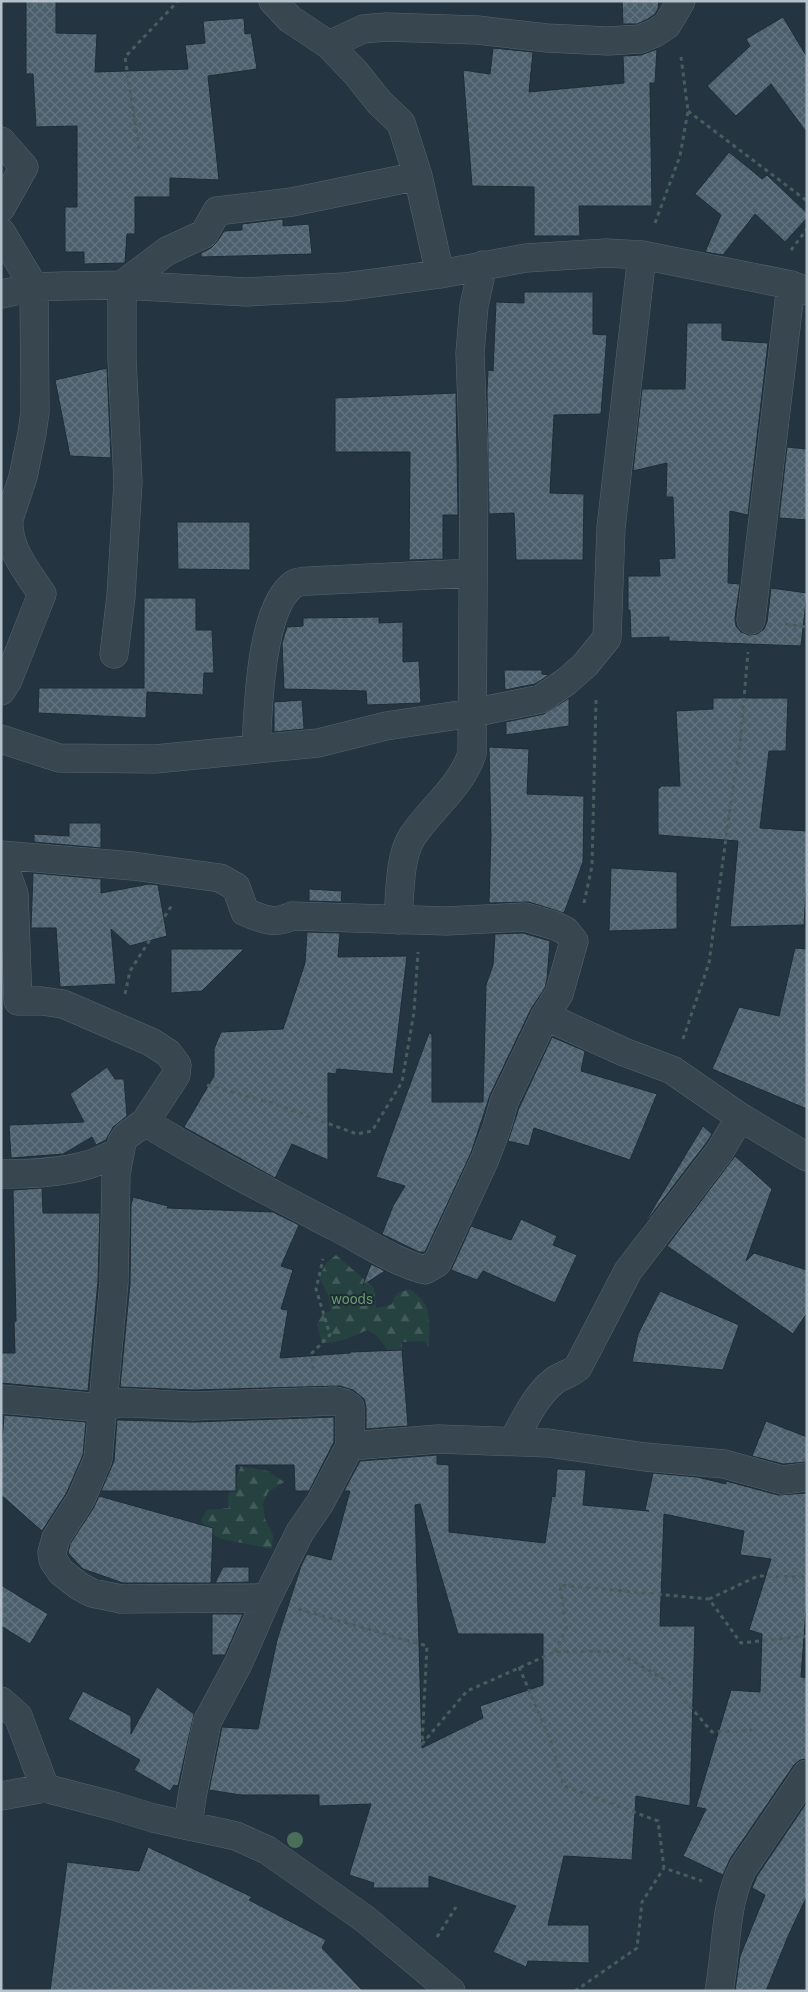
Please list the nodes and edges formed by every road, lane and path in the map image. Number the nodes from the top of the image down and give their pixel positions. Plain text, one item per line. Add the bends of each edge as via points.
1 (178, 1) edge
2 (272, 1) edge
3 (678, 7) edge
4 (329, 45) junction
5 (688, 111) junction
6 (1, 141) edge
7 (139, 149) dead end
8 (418, 176) junction
9 (807, 201) edge
10 (1, 208) edge
11 (1, 232) edge
12 (642, 255) junction
13 (483, 265) junction
14 (440, 274) junction
15 (122, 286) junction
16 (34, 287) junction
17 (799, 288) edge
18 (1, 294) edge
19 (473, 573) junction
20 (751, 620) joint
21 (597, 653) junction
22 (114, 654) dead end
23 (1, 691) edge
24 (472, 713) junction
25 (1, 739) edge
26 (256, 749) junction
27 (1, 856) edge
28 (193, 874) junction
29 (398, 920) junction
30 (574, 945) junction
31 (10, 1004) edge
32 (545, 1016) junction
33 (118, 1029) junction
34 (672, 1070) junction
35 (176, 1076) junction
36 (740, 1117) junction
37 (145, 1122) junction
38 (120, 1152) junction
39 (807, 1157) edge
40 (1, 1174) edge
41 (331, 1224) junction
42 (1, 1399) edge
43 (316, 1402) junction
44 (102, 1408) junction
45 (513, 1441) junction
46 (350, 1446) junction
47 (807, 1478) edge
48 (807, 1576) edge
49 (267, 1598) junction
50 (709, 1599) junction
51 (807, 1636) edge
52 (555, 1652) junction
53 (520, 1667) junction
54 (1, 1701) edge
55 (752, 1730) dead end
56 (807, 1774) edge
57 (45, 1788) junction
58 (1, 1796) edge
59 (188, 1826) junction
60 (664, 1868) junction
61 (733, 1892) junction
62 (451, 1991) edge
63 (575, 1991) edge
64 (720, 1991) edge

1 - 7 path via 125,57
2 - 4 street via 290,19
3 - 4 street via 667,25 640,39 608,41 477,30 386,27 363,29
3 - 5 path
4 - 8 street via 401,123
5 - 9 path
5 - 12 path via 680,156
6 - 10 street via 24,167
8 - 14 street
8 - 15 street via 292,202 217,211 204,234 167,250
11 - 16 street
12 - 13 street via 562,255
12 - 17 street
12 - 21 street via 611,528 607,635
13 - 14 street
13 - 19 street via 474,306 470,353 474,461
14 - 15 street via 344,287 246,292
15 - 16 street
15 - 22 street via 128,482
16 - 18 street
16 - 23 street via 34,419 23,477 8,526 15,553 42,594
17 - 20 street
19 - 24 street
19 - 26 street via 309,581 294,585 279,603 265,648
20 - 34 path via 739,756 709,963
21 - 24 street via 567,681 541,699
21 - 30 path via 592,866
24 - 26 street via 386,726 318,743
24 - 29 street via 472,754 467,769 411,838 406,850
25 - 26 street via 60,758 155,760
27 - 28 street
27 - 31 street via 14,894
28 - 29 street via 226,880 236,888 245,912 270,921 292,916
28 - 33 path via 130,970
29 - 30 street via 525,918 543,921 566,931
29 - 35 path via 418,942 414,1012 402,1082 372,1131 357,1134 272,1103
30 - 32 street via 559,994
31 - 33 street via 42,1000 63,1004
32 - 34 street
32 - 41 street via 504,1102 485,1159 437,1263 425,1270 414,1267
33 - 35 street via 151,1042 168,1053 177,1063
34 - 36 street
35 - 37 street
36 - 39 street
36 - 45 street via 720,1151 628,1271 578,1367 553,1382 540,1396
37 - 38 street via 126,1136
37 - 41 street via 197,1154
38 - 40 street via 90,1165
38 - 44 street via 116,1174 114,1282
41 - 43 path via 316,1289 330,1335 312,1353
42 - 44 street
43 - 44 street via 193,1406 118,1403
43 - 46 street via 336,1401 350,1407
44 - 49 street via 95,1468 81,1499 56,1538 52,1552 61,1572 92,1593 121,1599
45 - 46 street via 438,1439
45 - 47 street via 724,1464 782,1480
46 - 49 street via 320,1503 300,1532
48 - 50 path via 758,1576
49 - 53 path via 427,1646 422,1744 467,1691
49 - 59 street via 208,1722
50 - 51 path via 741,1643
50 - 52 path via 560,1585 566,1628
52 - 53 path
52 - 55 path via 615,1651 669,1682 712,1732
53 - 60 path via 550,1739 564,1786 658,1820
54 - 57 street via 18,1716
56 - 61 street via 743,1868
57 - 58 street
57 - 59 street
59 - 62 street via 236,1836 267,1850 365,1918
60 - 61 path
60 - 63 path via 642,1902 637,1948
61 - 64 street

